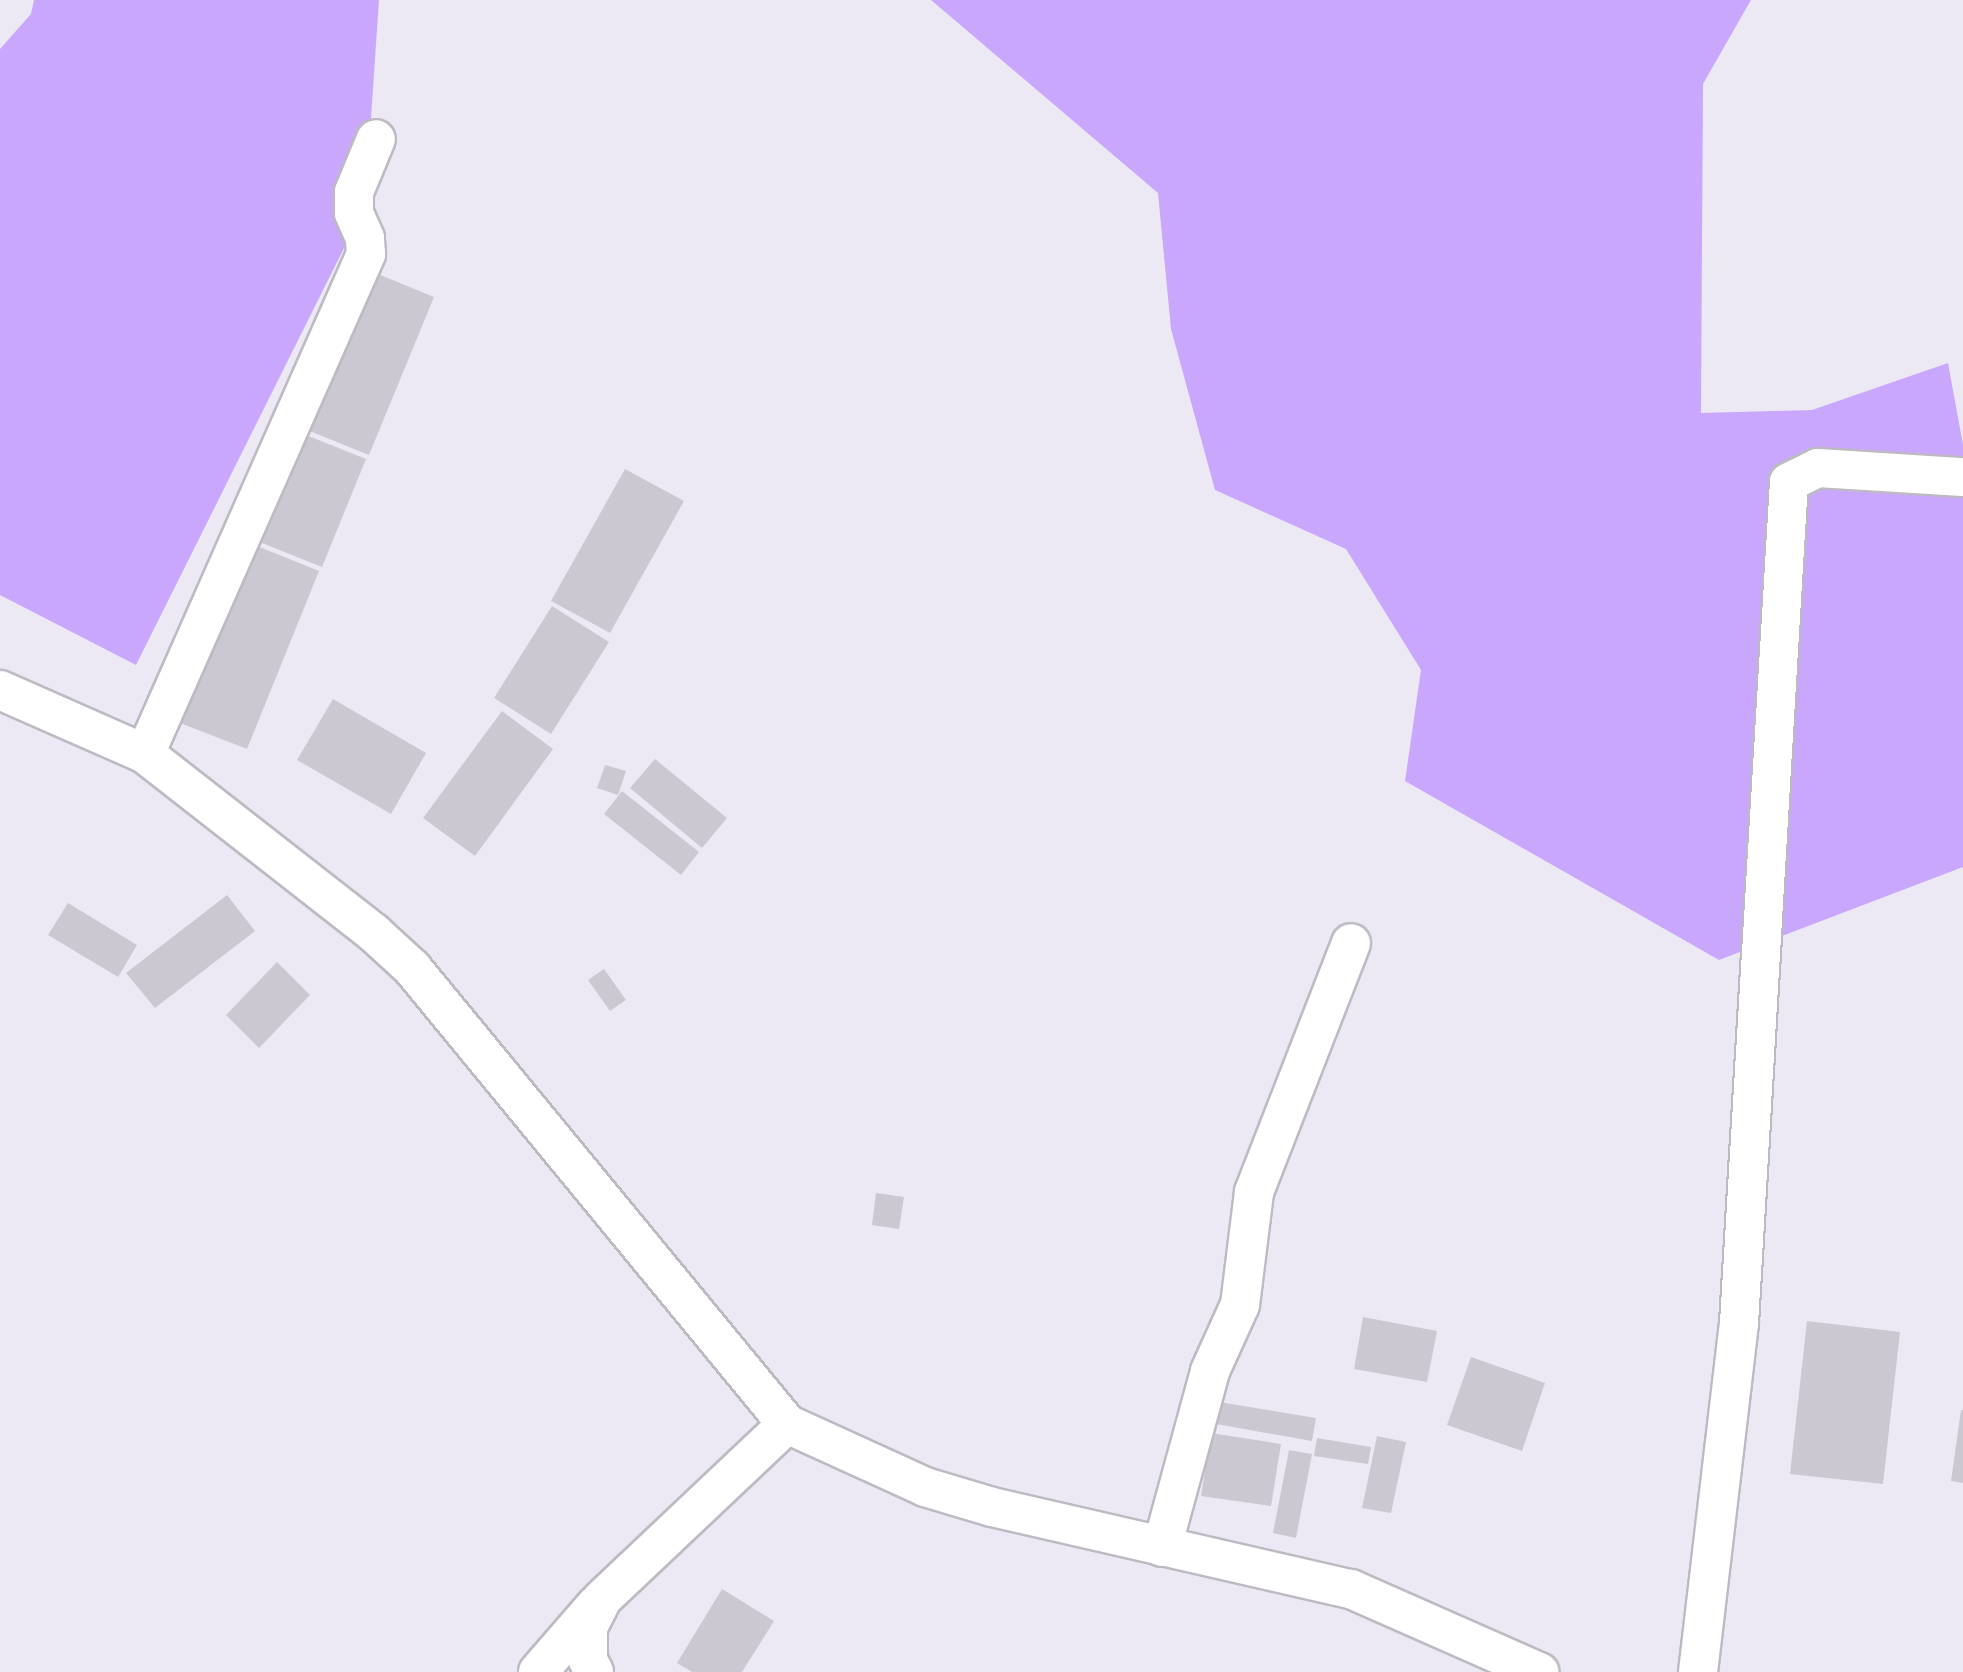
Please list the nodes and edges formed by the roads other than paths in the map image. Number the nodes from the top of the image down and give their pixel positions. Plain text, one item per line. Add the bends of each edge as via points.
1 (376, 139) dead end
2 (1963, 477) edge
3 (0, 690) edge
4 (145, 754) junction
5 (1350, 943) dead end
6 (787, 1424) junction
7 (1162, 1546) junction
8 (602, 1599) junction
9 (538, 1672) edge
10 (594, 1672) edge
11 (1539, 1672) edge
12 (1698, 1672) edge

1 - 4 street via 354,192 354,213 365,238 366,254
2 - 12 street via 1818,467 1789,482 1739,1323
3 - 4 street
4 - 6 street via 374,933 412,968
5 - 7 street via 1254,1192 1240,1305 1210,1371
6 - 7 street via 925,1487
6 - 8 street
7 - 11 street via 1351,1590
8 - 9 street
8 - 10 street via 588,1627 588,1660

